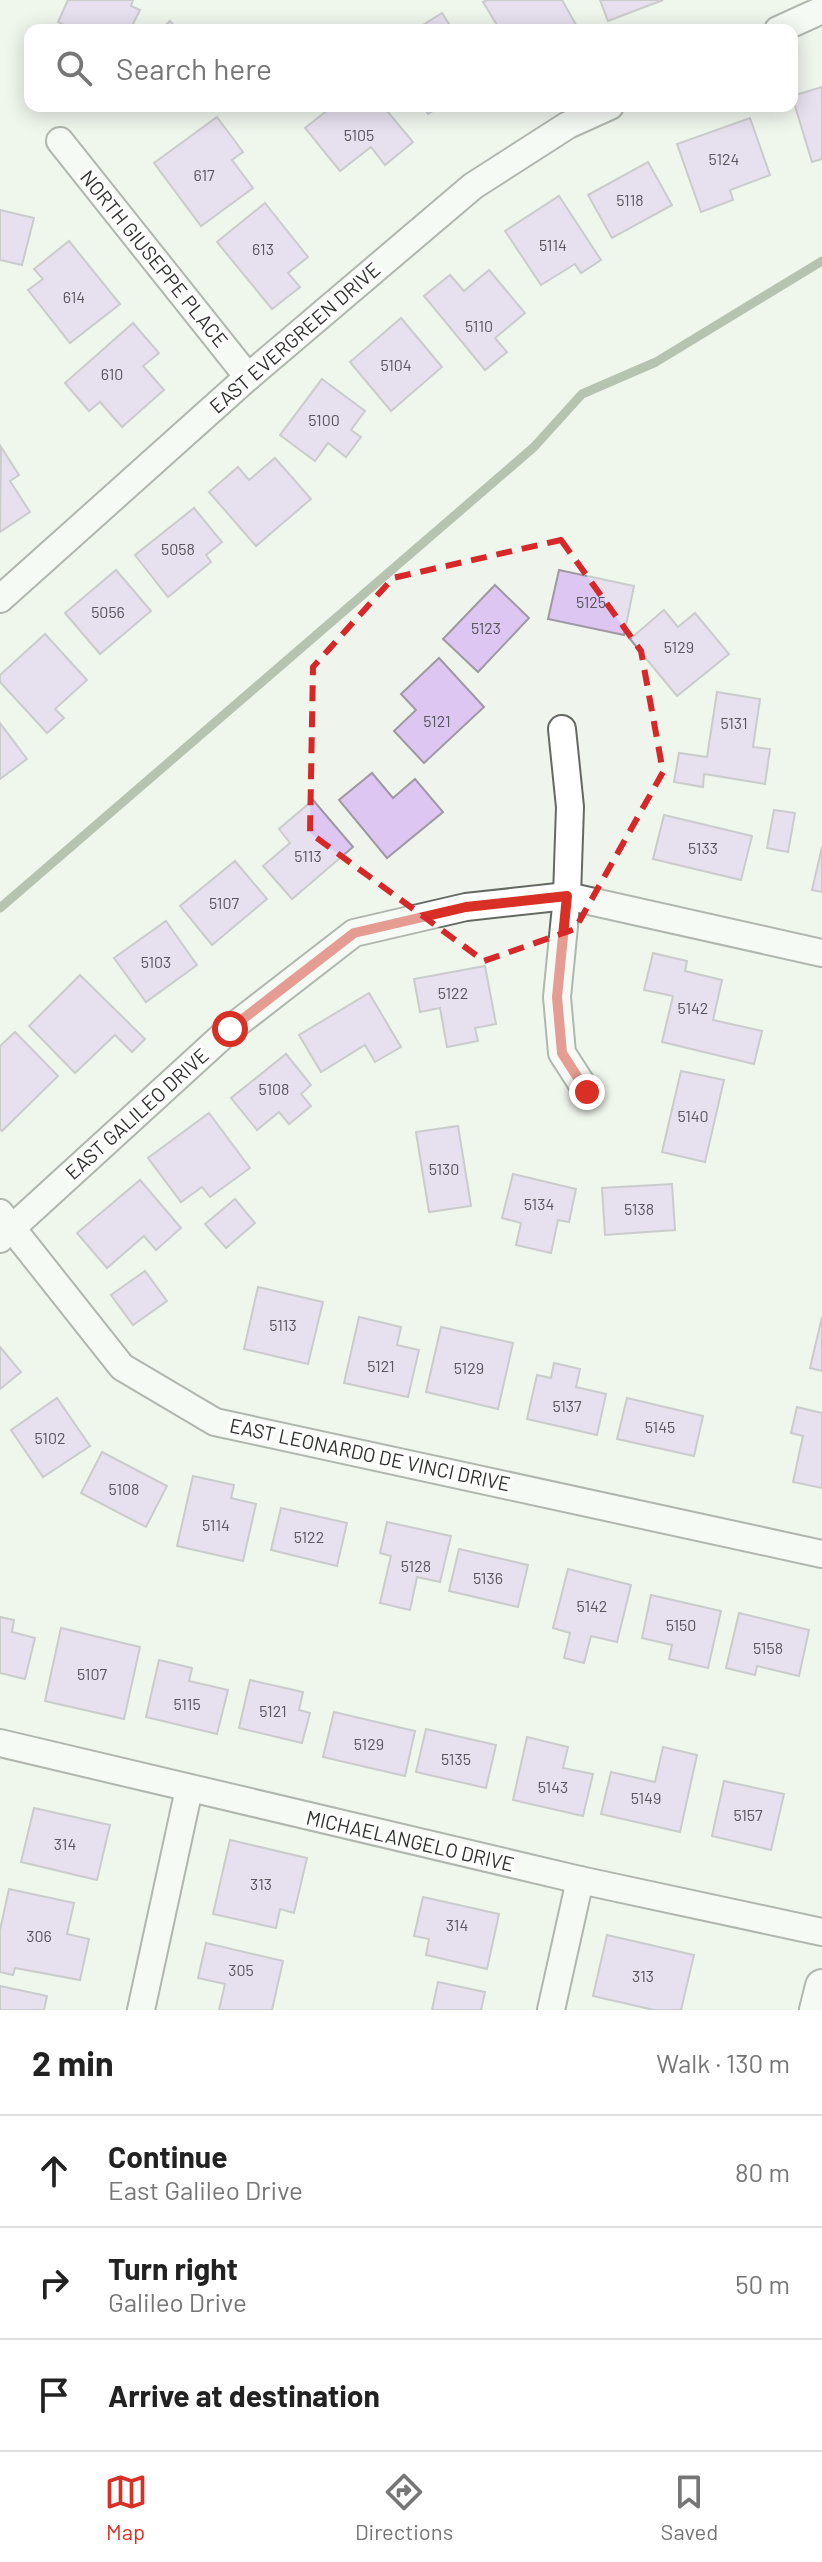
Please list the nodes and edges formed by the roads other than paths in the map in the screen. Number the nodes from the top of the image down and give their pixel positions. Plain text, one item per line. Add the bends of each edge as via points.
1 (822, 10) edge
2 (791, 24) edge
3 (597, 112) edge
4 (60, 141) dead end
5 (248, 377) junction
6 (0, 599) edge
7 (562, 729) dead end
8 (567, 896) junction
9 (822, 953) edge
10 (587, 1092) dead end
11 (4, 1227) edge
12 (822, 1554) edge
13 (0, 1743) edge
14 (189, 1789) junction
15 (580, 1880) junction
16 (822, 1932) edge
17 (822, 1986) edge
18 (141, 2010) edge
19 (551, 2010) edge
20 (816, 2010) edge

1 - 2 street
3 - 5 street, EAST EVERGREEN DRIVE via 473,186
4 - 5 street, NORTH GIUSEPPE PLACE
5 - 6 street, EAST EVERGREEN DRIVE
7 - 8 street via 570,807
8 - 9 street, EAST GALILEO DRIVE
8 - 10 street via 557,997 562,1053
8 - 11 street, EAST GALILEO DRIVE via 466,907 354,933 230,1029
11 - 12 street, EAST LEONARDO DE VINCI DRIVE via 122,1367 215,1422
13 - 14 street, MICHAELANGELO DRIVE
14 - 15 street, MICHAELANGELO DRIVE
14 - 18 street
15 - 16 street, MICHAELANGELO DRIVE
15 - 19 street
17 - 20 street

